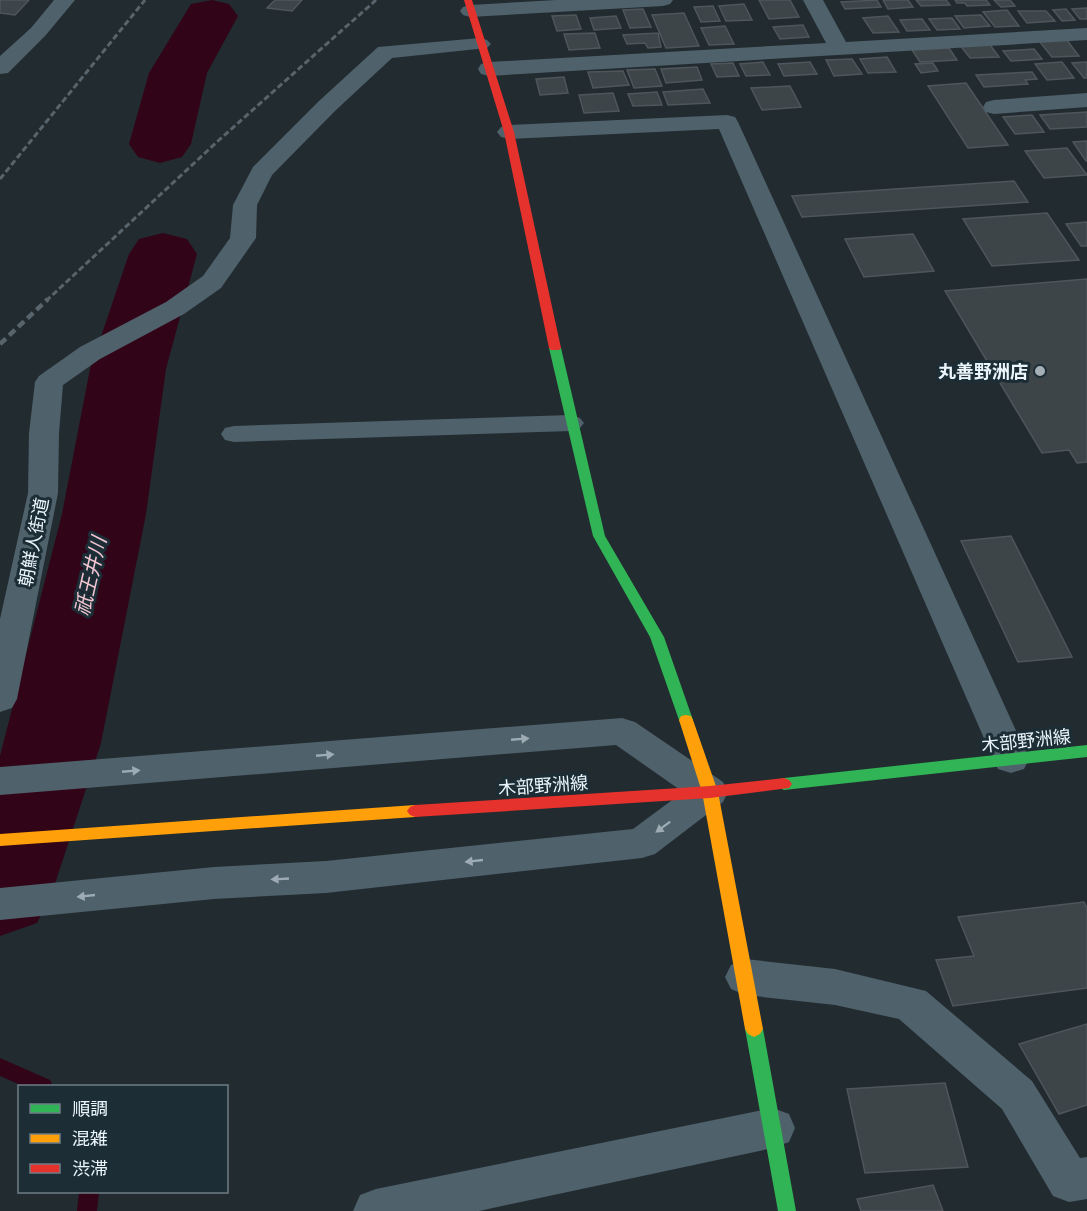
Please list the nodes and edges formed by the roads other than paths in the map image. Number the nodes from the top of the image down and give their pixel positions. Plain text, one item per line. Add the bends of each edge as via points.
1 (65, 0) edge
2 (663, 0) edge
3 (813, 0) edge
4 (469, 6) edge
5 (38, 32) junction
6 (9, 33) dead end
7 (1087, 34) edge
8 (480, 44) junction
9 (840, 50) junction
10 (0, 68) edge
11 (489, 69) junction
12 (1087, 100) edge
13 (994, 107) dead end
14 (509, 132) junction
15 (571, 423) junction
16 (234, 434) dead end
17 (0, 699) edge
18 (1087, 751) edge
19 (1011, 759) junction
20 (5, 780) edge
21 (710, 792) junction
22 (0, 840) edge
23 (7, 903) edge
24 (745, 977) junction
25 (773, 1128) junction
26 (1087, 1178) edge
27 (376, 1211) edge
28 (787, 1211) edge

1 - 5 street
2 - 4 street
3 - 9 street
4 - 8 street
5 - 6 street
5 - 10 street
7 - 9 street
8 - 11 street
8 - 17 street, 朝鮮人街道 via 386,52 261,172 245,205 243,238 212,282 175,308 90,353 49,382 43,493
9 - 11 street
11 - 14 street
12 - 13 street
14 - 15 street
14 - 19 street via 728,122
15 - 16 lane
15 - 21 street via 599,536 657,637
18 - 19 street, 木部野洲線
19 - 21 street, 木部野洲線
20 -> 21 street via 622,731
21 - 22 street, 木部野洲線
21 -> 23 street via 642,843 326,877 214,883
21 - 24 street
24 - 25 street
24 - 26 street via 835,987 911,1004 1017,1095 1069,1181
25 - 27 street
25 - 28 street

